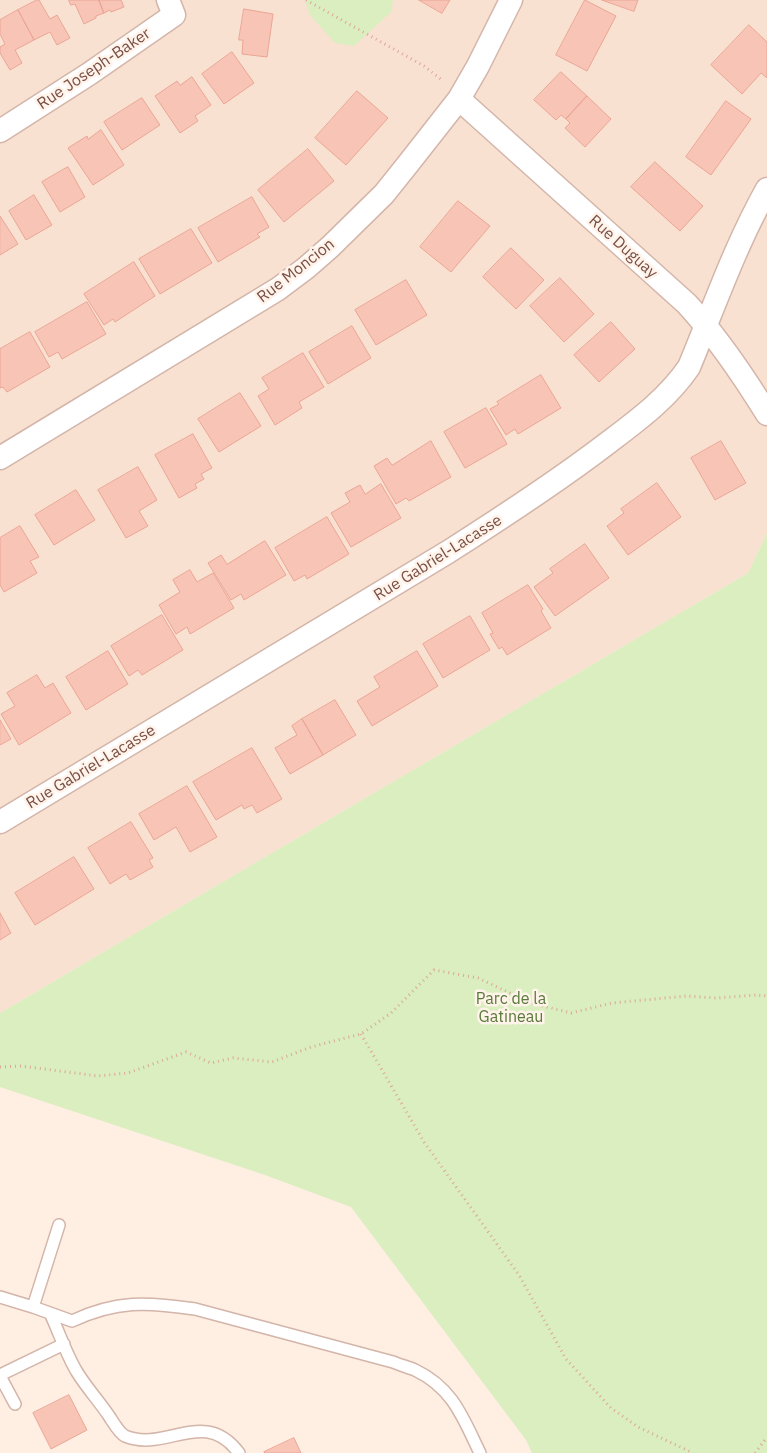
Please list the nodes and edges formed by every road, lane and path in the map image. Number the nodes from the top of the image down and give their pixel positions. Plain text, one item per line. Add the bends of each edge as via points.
1 (168, 0) edge
2 (306, 0) edge
3 (511, 0) edge
4 (459, 99) junction
5 (0, 131) edge
6 (767, 189) edge
7 (705, 324) junction
8 (767, 414) edge
9 (0, 458) edge
10 (0, 822) edge
11 (767, 996) edge
12 (361, 1034) junction
13 (0, 1067) edge
14 (59, 1225) dead end
15 (0, 1297) edge
16 (33, 1307) junction
17 (50, 1313) junction
18 (64, 1344) junction
19 (0, 1376) edge
20 (15, 1404) dead end
21 (767, 1436) edge
22 (239, 1453) edge
23 (480, 1453) edge
24 (693, 1453) edge
25 (755, 1453) edge

1 - 5 street, Rue Joseph-Baker via 174,15
2 - 4 path via 424,66
3 - 4 street, Rue Moncion
4 - 7 street, Rue Duguay via 687,304
4 - 9 street, Rue Moncion via 384,194 306,268 245,310
6 - 7 street, Rue Gabriel-Lacasse via 751,217
7 - 8 street, Rue Duguay
7 - 10 street, Rue Gabriel-Lacasse via 689,367 677,384 632,424 549,486 448,552
11 - 12 path via 687,996 612,1003 571,1013 532,1003 478,978 434,970 391,1013
12 - 13 path via 311,1047 272,1062 233,1058 211,1063 186,1052 128,1073 98,1076 21,1066
12 - 24 path via 424,1142 519,1275 566,1359 611,1408 638,1427
14 - 16 lane
15 - 16 lane
16 - 17 lane
17 - 18 lane
17 - 23 lane via 72,1321 113,1306 163,1304 195,1309 393,1362 414,1370 444,1389 457,1405
18 - 19 lane
18 - 22 lane via 77,1372 124,1436 151,1442 206,1432 229,1441
19 - 20 lane
21 - 25 path

